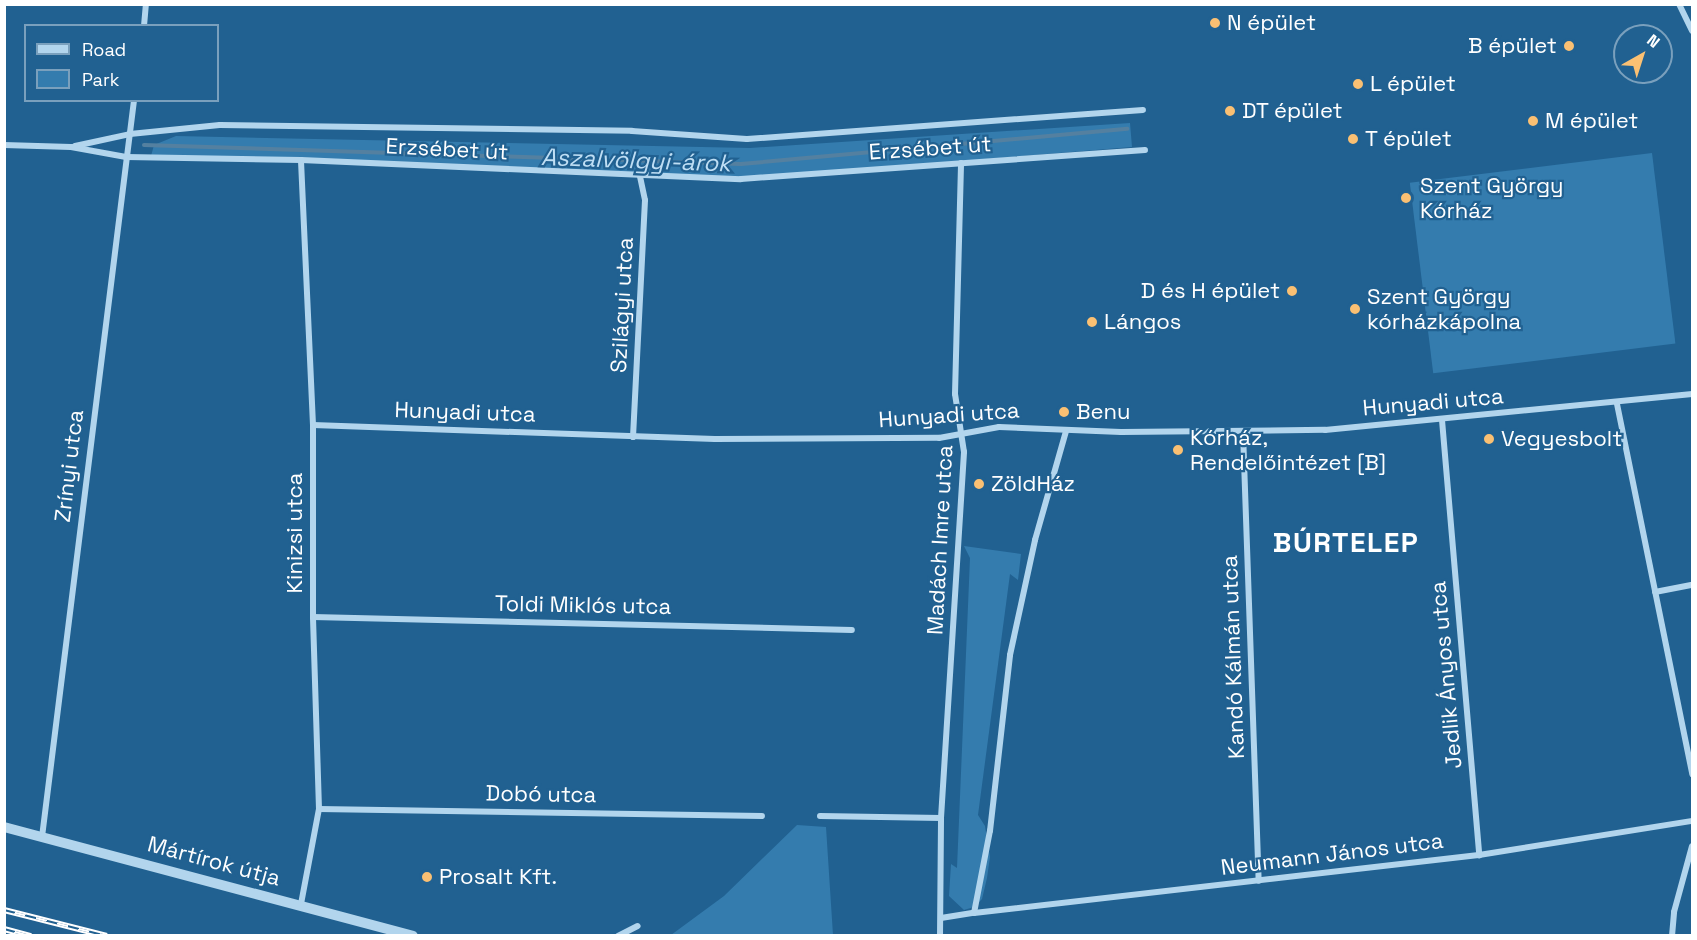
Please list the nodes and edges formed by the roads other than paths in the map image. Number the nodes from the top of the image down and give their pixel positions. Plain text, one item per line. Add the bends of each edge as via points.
1 (146, 4) edge
2 (1679, 4) edge
3 (144, 24) edge
4 (1692, 31) edge
5 (134, 102) edge
6 (1143, 110) dead end
7 (130, 134) junction
8 (4, 145) edge
9 (71, 147) junction
10 (1145, 150) dead end
11 (126, 157) junction
12 (301, 160) junction
13 (961, 164) junction
14 (640, 176) junction
15 (1692, 394) edge
16 (1617, 404) junction
17 (1442, 420) junction
18 (314, 425) junction
19 (1066, 431) junction
20 (1242, 432) junction
21 (964, 436) junction
22 (633, 437) junction
23 (1692, 585) edge
24 (1655, 592) junction
25 (313, 616) junction
26 (852, 630) dead end
27 (1692, 774) edge
28 (319, 809) junction
29 (762, 816) dead end
30 (820, 816) dead end
31 (941, 818) junction
32 (1692, 821) edge
33 (4, 827) edge
34 (42, 837) junction
35 (1692, 846) edge
36 (1479, 855) junction
37 (1259, 881) junction
38 (301, 904) junction
39 (974, 913) junction
40 (941, 918) junction
41 (638, 926) dead end
42 (413, 936) edge
43 (618, 936) edge
44 (940, 936) edge
45 (1672, 936) edge

1 - 3 street
2 - 4 street
5 - 7 street, Zrínyi utca
6 - 7 street, Erzsébet út via 759,139 632,131 220,125
7 - 9 street, Erzsébet út
7 - 11 street, Zrínyi utca
8 - 9 street, Erzsébet út
9 - 11 street, Erzsébet út
10 - 13 street, Erzsébet út
11 - 12 street, Erzsébet út
11 - 34 street, Zrínyi utca
12 - 14 street, Erzsébet út
12 - 18 street, Kinizsi utca
13 - 14 street, Erzsébet út via 761,179
13 - 21 street, Madách Imre utca via 955,394
14 - 22 street, Szilágyi utca via 645,200
15 - 16 street, Hunyadi utca
16 - 17 street, Hunyadi utca
16 - 24 street
17 - 20 street, Hunyadi utca
17 - 36 street, Jedlik Ányos utca
18 - 22 street, Hunyadi utca
18 - 25 street, Kinizsi utca
19 - 20 street, Hunyadi utca
19 - 21 street, Hunyadi utca via 999,427
19 - 39 street via 1035,540 1010,655 990,831
20 - 37 street, Kandó Kálmán utca
21 - 22 street, Hunyadi utca
21 - 31 street, Madách Imre utca
23 - 24 street
24 - 27 street
25 - 26 street, Toldi Miklós utca
25 - 28 street, Kinizsi utca
28 - 29 street, Dobó utca
28 - 38 street, Kinizsi utca
30 - 31 street
31 - 40 street, Madách Imre utca
32 - 36 street, Neumann János utca
33 - 34 street, Mártírok útja
34 - 38 street, Mártírok útja
35 - 45 street via 1674,912
36 - 37 street, Neumann János utca
37 - 39 street, Neumann János utca
38 - 42 street, Mártírok útja
39 - 40 street
40 - 44 street, Madách Imre utca
41 - 43 street

